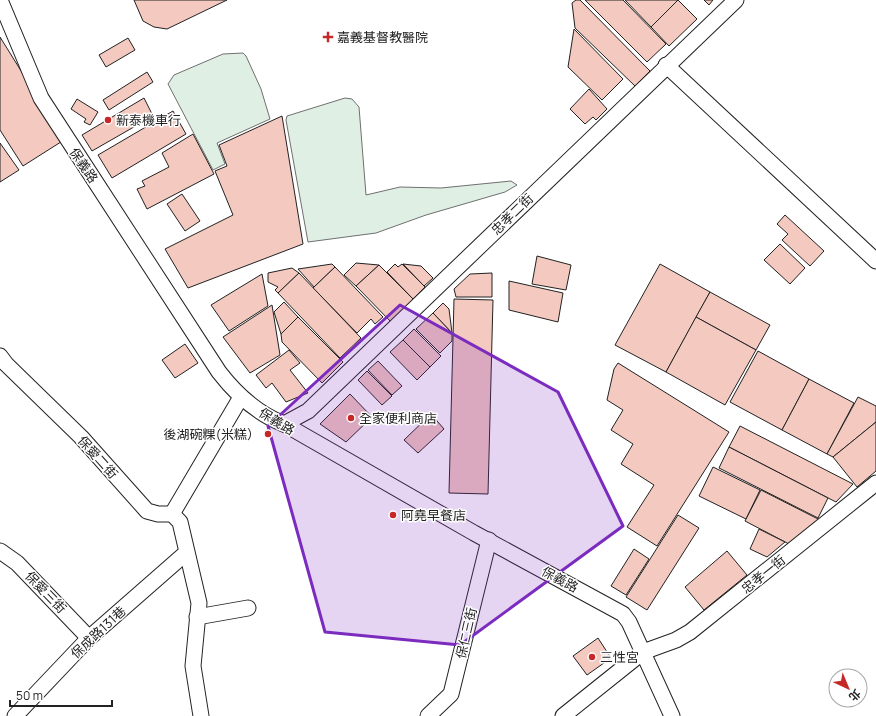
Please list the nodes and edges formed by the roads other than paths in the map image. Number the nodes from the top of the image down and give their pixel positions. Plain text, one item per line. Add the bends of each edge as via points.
1 (736, 0) edge
2 (1, 8) edge
3 (666, 65) junction
4 (876, 261) edge
5 (0, 356) edge
6 (241, 397) junction
7 (284, 424) junction
8 (876, 483) edge
9 (172, 514) junction
10 (488, 540) junction
11 (0, 551) edge
12 (186, 553) junction
13 (248, 608) dead end
14 (197, 617) junction
15 (88, 638) junction
16 (643, 652) junction
17 (15, 716) edge
18 (201, 716) edge
19 (428, 716) edge
20 (563, 716) edge
21 (672, 716) edge

1 - 3 street, 忠孝二街
2 - 6 street, 保義路 via 41,98 219,372
3 - 4 street
3 - 7 street, 忠孝二街 via 308,411
5 - 9 street, 保愛二街 via 81,437 147,510 158,514
6 - 7 street, 保義路 via 271,419
6 - 9 street
7 - 10 street, 保義路
8 - 16 street, 忠孝一街 via 690,632
9 - 12 street via 180,522
10 - 16 street, 保義路 via 623,614
10 - 19 street, 保仁三街 via 450,694
11 - 15 street, 保愛三街 via 17,563
12 - 14 street via 199,603
12 - 15 street, 保成路131巷
13 - 14 street
14 - 18 street via 193,666
15 - 17 street, 保成路131巷
16 - 20 street, 忠孝一街
16 - 21 street, 保義路

